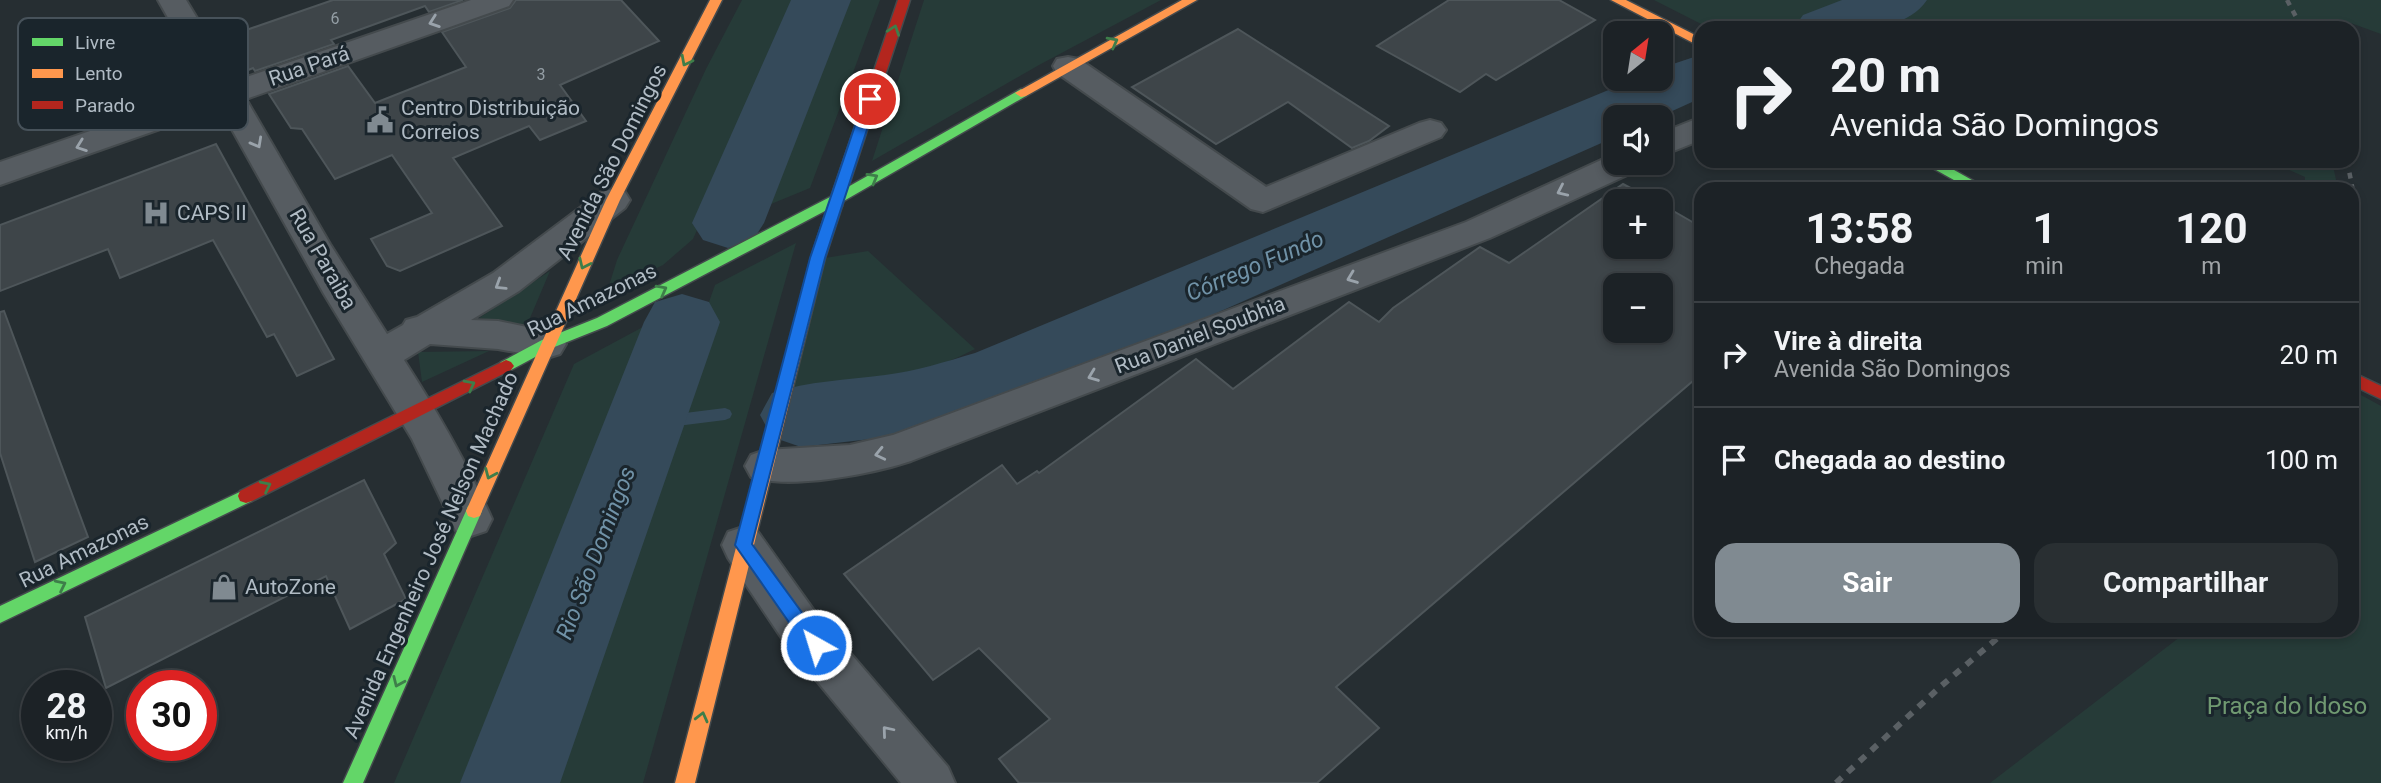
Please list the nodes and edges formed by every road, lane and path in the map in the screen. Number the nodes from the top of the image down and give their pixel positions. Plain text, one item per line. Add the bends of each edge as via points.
1 (172, 0) edge
2 (499, 0) edge
3 (716, 0) edge
4 (904, 0) edge
5 (1191, 0) edge
6 (1617, 0) edge
7 (183, 18) edge
8 (1694, 39) edge
9 (1069, 66) junction
10 (248, 86) edge
11 (248, 129) edge
12 (124, 130) edge
13 (1430, 130) dead end
14 (1694, 131) edge
15 (1673, 141) edge
16 (1940, 168) edge
17 (1603, 173) edge
18 (0, 174) edge
19 (1968, 182) edge
20 (837, 199) junction
21 (613, 200) junction
22 (322, 260) junction
23 (424, 331) junction
24 (547, 344) junction
25 (380, 356) junction
26 (2359, 382) edge
27 (2381, 393) edge
28 (418, 412) junction
29 (765, 466) junction
30 (471, 519) junction
31 (743, 545) junction
32 (0, 615) edge
33 (353, 783) edge
34 (685, 783) edge
35 (931, 783) edge

1 - 7 street, Rua Paraiba
2 -> 10 street, Rua Pará
3 -> 21 main road, Avenida São Domingos
20 -> 4 main road
9 -> 5 main road, Rua Amazonas
6 - 8 main road
9 - 13 street via 1263,201
20 -> 9 main road, Rua Amazonas
11 -> 22 street, Rua Paraiba
12 -> 18 street, Rua Pará
14 - 15 street
16 - 19 main road
17 -> 29 street, Rua Daniel Soubhia via 1478,230 897,450 850,461
24 -> 20 main road, Rua Amazonas via 602,322
20 - 29 main road
21 -> 23 street via 506,282
21 -> 24 main road, Avenida São Domingos
22 - 23 street via 386,317
22 - 25 street, Rua Paraiba
23 - 24 street via 498,335
23 - 25 street
28 -> 24 main road, Rua Amazonas
24 -> 30 main road, Avenida Engenheiro José Nelson Machado
25 - 28 street, Rua Paraiba
26 - 27 main road
28 - 30 street, Rua Paraiba
32 -> 28 main road, Rua Amazonas
29 - 31 main road
30 -> 33 main road, Avenida Engenheiro José Nelson Machado
34 -> 31 main road
35 -> 31 street via 799,626

